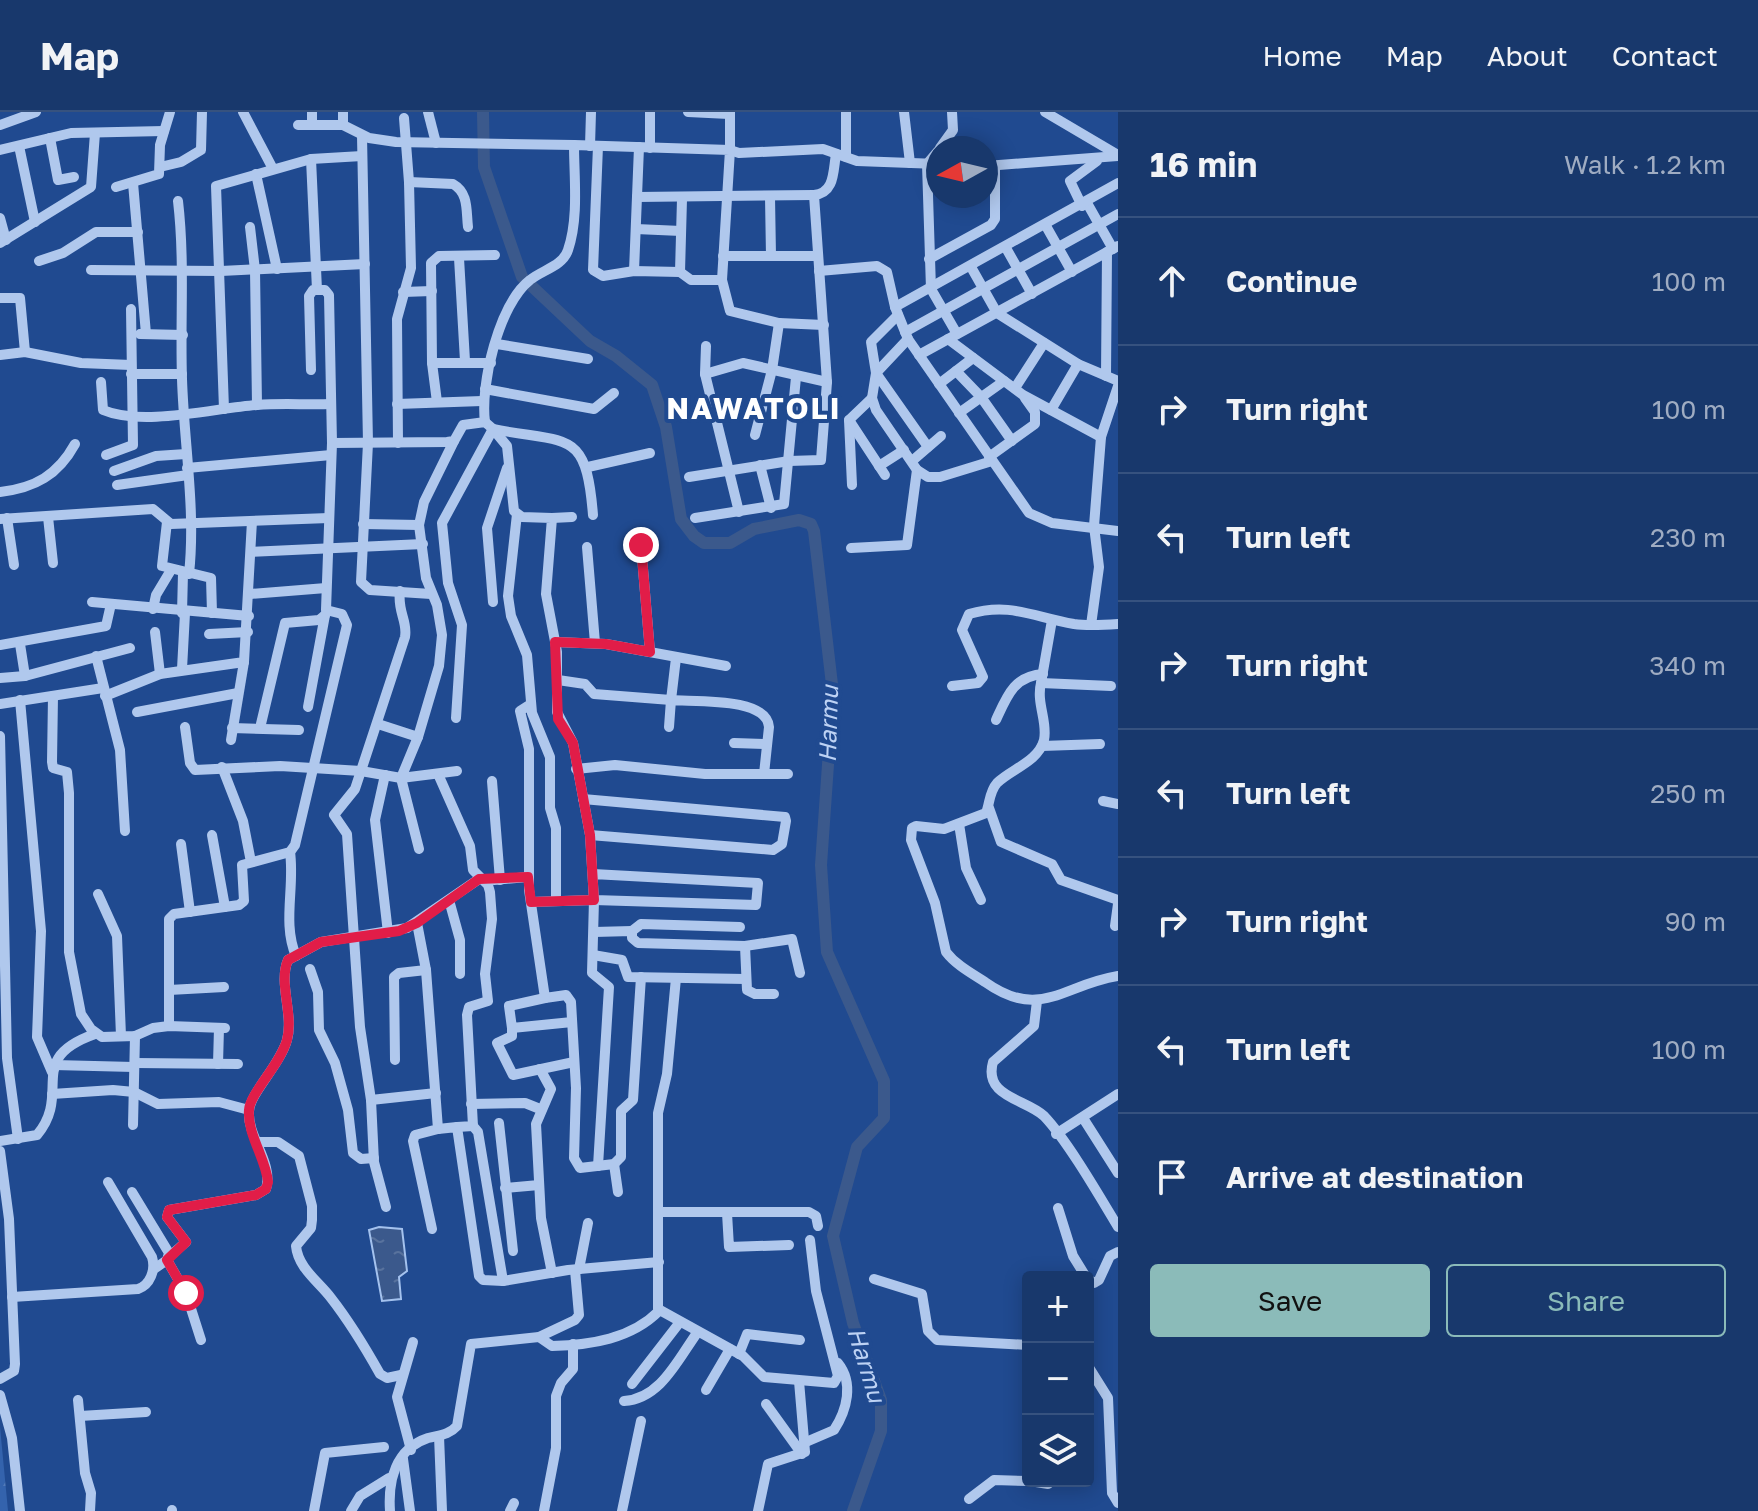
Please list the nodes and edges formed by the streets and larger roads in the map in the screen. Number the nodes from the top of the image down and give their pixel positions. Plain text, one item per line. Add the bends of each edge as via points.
1 (36, 112) edge
2 (170, 112) edge
3 (202, 112) edge
4 (243, 112) edge
5 (312, 112) edge
6 (343, 112) edge
7 (428, 112) edge
8 (591, 112) edge
9 (650, 112) edge
10 (688, 112) edge
11 (846, 112) edge
12 (904, 112) edge
13 (952, 112) edge
14 (1045, 112) edge
15 (730, 113) edge
16 (404, 118) dead end
17 (312, 124) junction
18 (0, 125) edge
19 (298, 125) dead end
20 (343, 125) junction
21 (164, 131) junction
22 (95, 133) junction
23 (362, 136) junction
24 (949, 136) edge
25 (50, 138) junction
26 (406, 143) junction
27 (441, 143) junction
28 (574, 145) junction
29 (19, 146) junction
30 (594, 146) junction
31 (644, 147) junction
32 (0, 150) edge
33 (730, 150) junction
34 (1118, 155) edge
35 (362, 156) junction
36 (841, 156) junction
37 (311, 159) junction
38 (1098, 160) junction
39 (910, 163) junction
40 (926, 164) edge
41 (998, 166) edge
42 (160, 167) junction
43 (272, 167) junction
44 (256, 174) junction
45 (74, 177) dead end
46 (409, 182) junction
47 (133, 183) junction
48 (1118, 183) edge
49 (116, 187) dead end
50 (814, 195) junction
51 (637, 197) junction
52 (770, 197) junction
53 (682, 199) junction
54 (726, 199) junction
55 (178, 201) dead end
56 (1084, 204) junction
57 (931, 208) edge
58 (996, 208) edge
59 (1118, 214) edge
60 (0, 218) edge
61 (35, 222) junction
62 (1099, 224) junction
63 (1046, 226) junction
64 (250, 227) dead end
65 (468, 227) dead end
66 (636, 229) junction
67 (681, 231) junction
68 (138, 232) junction
69 (3, 241) edge
70 (1058, 247) junction
71 (1006, 248) junction
72 (1113, 249) edge
73 (495, 255) dead end
74 (723, 256) junction
75 (771, 256) junction
76 (816, 256) junction
77 (459, 258) junction
78 (929, 259) junction
79 (39, 261) dead end
80 (365, 264) junction
81 (971, 267) junction
82 (316, 268) junction
83 (277, 269) junction
84 (1018, 269) junction
85 (91, 270) dead end
86 (143, 270) junction
87 (183, 270) junction
88 (255, 270) junction
89 (221, 271) junction
90 (634, 271) junction
91 (819, 271) junction
92 (680, 272) junction
93 (1072, 272) junction
94 (722, 280) junction
95 (931, 289) junction
96 (983, 289) junction
97 (317, 290) junction
98 (432, 291) junction
99 (403, 292) junction
100 (1032, 294) junction
101 (0, 298) edge
102 (131, 309) dead end
103 (944, 310) junction
104 (896, 311) junction
105 (997, 313) junction
106 (779, 323) junction
107 (824, 325) junction
108 (146, 334) junction
109 (134, 335) junction
110 (183, 335) junction
111 (907, 336) junction
112 (952, 336) junction
113 (1044, 343) junction
114 (497, 344) junction
115 (706, 346) dead end
116 (25, 352) junction
117 (0, 355) edge
118 (919, 355) junction
119 (973, 358) junction
120 (588, 359) dead end
121 (465, 361) junction
122 (432, 363) junction
123 (491, 363) junction
124 (1078, 364) junction
125 (131, 369) junction
126 (311, 370) dead end
127 (772, 370) junction
128 (956, 371) junction
129 (876, 373) junction
130 (182, 374) junction
131 (705, 374) junction
132 (1106, 376) junction
133 (796, 377) junction
134 (1004, 381) junction
135 (101, 382) dead end
136 (827, 382) junction
137 (939, 384) junction
138 (1118, 384) edge
139 (485, 389) junction
140 (1019, 392) junction
141 (614, 393) dead end
142 (981, 397) junction
143 (872, 398) junction
144 (482, 401) junction
145 (437, 402) junction
146 (331, 404) junction
147 (397, 404) junction
148 (257, 405) junction
149 (224, 409) junction
150 (1051, 410) junction
151 (959, 413) junction
152 (130, 414) junction
153 (184, 415) junction
154 (849, 420) junction
155 (489, 426) junction
156 (755, 435) dead end
157 (941, 436) dead end
158 (1101, 437) junction
159 (454, 441) junction
160 (1012, 441) junction
161 (332, 443) junction
162 (368, 443) junction
163 (398, 443) junction
164 (75, 444) dead end
165 (928, 447) junction
166 (904, 450) junction
167 (650, 453) dead end
168 (186, 454) junction
169 (106, 455) dead end
170 (331, 455) junction
171 (991, 459) junction
172 (510, 461) junction
173 (789, 461) junction
174 (760, 465) junction
175 (914, 466) junction
176 (588, 467) junction
177 (114, 471) dead end
178 (730, 471) junction
179 (187, 472) junction
180 (689, 477) dead end
181 (117, 485) dead end
182 (852, 485) dead end
183 (0, 492) edge
184 (771, 508) junction
185 (739, 512) junction
186 (517, 514) junction
187 (593, 515) dead end
188 (48, 517) junction
189 (572, 517) dead end
190 (4, 518) edge
191 (329, 518) junction
192 (552, 518) junction
193 (695, 518) dead end
194 (192, 521) junction
195 (252, 521) junction
196 (167, 522) junction
197 (363, 524) junction
198 (419, 525) junction
199 (1094, 526) junction
200 (1118, 531) edge
201 (423, 544) junction
202 (641, 545) dead end
203 (362, 547) junction
204 (587, 547) dead end
205 (329, 548) junction
206 (851, 548) dead end
207 (251, 552) junction
208 (53, 563) dead end
209 (14, 565) dead end
210 (171, 570) junction
211 (186, 573) junction
212 (326, 588) junction
213 (400, 591) junction
214 (250, 594) junction
215 (431, 594) junction
216 (92, 602) dead end
217 (493, 602) dead end
218 (111, 604) junction
219 (153, 609) junction
220 (184, 613) junction
221 (212, 613) junction
222 (326, 613) junction
223 (249, 616) junction
224 (1052, 620) junction
225 (1118, 624) edge
226 (1091, 625) junction
227 (155, 632) dead end
228 (248, 632) junction
229 (209, 634) dead end
230 (555, 642) junction
231 (595, 643) junction
232 (20, 644) junction
233 (0, 645) edge
234 (130, 648) dead end
235 (650, 652) junction
236 (96, 656) junction
237 (676, 658) junction
238 (244, 662) junction
239 (726, 666) dead end
240 (182, 669) junction
241 (160, 674) junction
242 (25, 676) junction
243 (0, 678) edge
244 (1042, 679) junction
245 (558, 680) junction
246 (952, 686) dead end
247 (1111, 686) dead end
248 (104, 692) junction
249 (238, 693) junction
250 (53, 696) junction
251 (20, 700) junction
252 (671, 700) junction
253 (0, 704) edge
254 (531, 704) junction
255 (308, 707) dead end
256 (137, 712) dead end
257 (456, 718) dead end
258 (996, 720) dead end
259 (378, 724) junction
260 (185, 727) dead end
261 (669, 727) dead end
262 (232, 728) junction
263 (260, 728) junction
264 (299, 730) dead end
265 (0, 736) edge
266 (418, 737) junction
267 (231, 740) dead end
268 (734, 743) dead end
269 (767, 744) junction
270 (1100, 744) dead end
271 (1042, 746) junction
272 (222, 767) junction
273 (312, 768) junction
274 (576, 769) junction
275 (361, 771) junction
276 (457, 771) dead end
277 (438, 774) junction
278 (764, 774) junction
279 (788, 774) dead end
280 (385, 775) junction
281 (401, 778) junction
282 (492, 781) dead end
283 (583, 799) junction
284 (1103, 801) dead end
285 (1118, 804) edge
286 (989, 808) junction
287 (959, 824) junction
288 (125, 831) dead end
289 (212, 835) dead end
290 (590, 835) junction
291 (181, 844) dead end
292 (419, 849) dead end
293 (290, 852) junction
294 (251, 862) junction
295 (593, 874) junction
296 (528, 877) junction
297 (481, 880) junction
298 (500, 880) junction
299 (98, 894) dead end
300 (449, 900) junction
301 (556, 900) junction
302 (594, 900) junction
303 (981, 900) dead end
304 (531, 902) junction
305 (1118, 902) edge
306 (225, 907) junction
307 (190, 912) junction
308 (417, 923) junction
309 (1115, 926) dead end
310 (740, 927) dead end
311 (632, 931) junction
312 (594, 932) junction
313 (388, 933) junction
314 (354, 938) junction
315 (745, 946) junction
316 (593, 955) junction
317 (296, 956) junction
318 (310, 969) dead end
319 (426, 970) junction
320 (800, 973) dead end
321 (460, 974) dead end
322 (625, 976) junction
323 (1118, 976) edge
324 (641, 977) junction
325 (676, 978) junction
326 (746, 979) junction
327 (224, 987) dead end
328 (169, 990) junction
329 (2, 992) edge
330 (774, 994) dead end
331 (545, 998) junction
332 (609, 998) junction
333 (1037, 1001) junction
334 (572, 1022) junction
335 (169, 1026) junction
336 (512, 1028) junction
337 (95, 1034) junction
338 (121, 1036) junction
339 (135, 1036) junction
340 (4, 1058) edge
341 (395, 1060) dead end
342 (574, 1062) junction
343 (218, 1064) junction
344 (238, 1064) dead end
345 (134, 1065) junction
346 (53, 1069) junction
347 (540, 1069) junction
348 (134, 1092) junction
349 (436, 1093) junction
350 (52, 1094) junction
351 (1118, 1094) edge
352 (371, 1100) junction
353 (471, 1104) junction
354 (540, 1109) junction
355 (249, 1110) junction
356 (1083, 1118) junction
357 (499, 1123) dead end
358 (133, 1125) dead end
359 (473, 1126) junction
360 (457, 1127) junction
361 (438, 1129) junction
362 (1056, 1134) junction
363 (18, 1139) junction
364 (0, 1141) edge
365 (257, 1142) junction
366 (0, 1151) edge
367 (374, 1158) junction
368 (614, 1164) junction
369 (598, 1166) junction
370 (1118, 1173) edge
371 (108, 1182) dead end
372 (539, 1185) junction
373 (505, 1188) junction
374 (132, 1192) dead end
375 (618, 1192) dead end
376 (386, 1207) dead end
377 (1058, 1208) dead end
378 (658, 1212) junction
379 (727, 1213) junction
380 (4, 1220) edge
381 (588, 1223) dead end
382 (818, 1226) dead end
383 (1118, 1227) edge
384 (432, 1229) dead end
385 (810, 1240) dead end
386 (789, 1245) dead end
387 (513, 1251) dead end
388 (1118, 1252) edge
389 (168, 1258) junction
390 (659, 1262) junction
391 (154, 1269) junction
392 (577, 1269) junction
393 (1083, 1271) edge
394 (552, 1273) junction
395 (874, 1279) dead end
396 (503, 1281) junction
397 (1094, 1283) edge
398 (12, 1297) junction
399 (659, 1311) junction
400 (680, 1322) junction
401 (697, 1333) junction
402 (539, 1337) junction
403 (201, 1340) dead end
404 (800, 1340) dead end
405 (413, 1342) dead end
406 (573, 1344) junction
407 (1022, 1345) edge
408 (734, 1352) junction
409 (835, 1361) junction
410 (401, 1375) junction
411 (1094, 1376) edge
412 (0, 1379) edge
413 (799, 1381) junction
414 (632, 1384) dead end
415 (706, 1390) dead end
416 (0, 1395) edge
417 (78, 1400) dead end
418 (624, 1401) dead end
419 (766, 1404) dead end
420 (146, 1412) dead end
421 (80, 1416) junction
422 (641, 1421) dead end
423 (439, 1436) junction
424 (806, 1442) junction
425 (384, 1447) dead end
426 (411, 1450) junction
427 (802, 1454) junction
428 (403, 1459) junction
429 (389, 1478) junction
430 (1022, 1481) edge
431 (969, 1499) dead end
432 (1118, 1503) edge
433 (20, 1511) edge
434 (90, 1511) edge
435 (314, 1511) edge
436 (351, 1511) edge
437 (390, 1511) edge
438 (410, 1511) edge
439 (442, 1511) edge
440 (544, 1511) edge
441 (622, 1511) edge
442 (758, 1511) edge

1 - 18 street
2 - 21 street
3 - 42 street via 201,150
4 - 43 street
5 - 17 street
6 - 20 street
7 - 27 street
8 - 30 street
9 - 31 street
10 - 15 street
11 - 36 street
12 - 39 street
13 - 24 street
14 - 34 street
15 - 33 street
16 - 26 street
17 - 19 street
17 - 20 street
20 - 23 street
21 - 22 street
21 - 42 street
22 - 25 street
22 - 61 street via 91,187
23 - 26 street
23 - 35 street
25 - 29 street
25 - 45 street via 58,180
26 - 27 street
26 - 46 street
27 - 28 street
28 - 30 street
28 - 114 street via 568,252 514,296
29 - 32 street
29 - 61 street
30 - 31 street
30 - 90 street via 593,270 603,276
31 - 33 street
31 - 51 street
33 - 36 street via 823,149
33 - 54 street
34 - 38 street
35 - 37 street
35 - 80 street
36 - 39 street
36 - 50 street via 830,187
37 - 43 street
37 - 82 street
38 - 41 street
38 - 56 street via 1070,181
39 - 40 street
42 - 47 street via 156,177
43 - 44 street
44 - 83 street
44 - 89 street via 216,186
46 - 65 street via 460,188
46 - 99 street via 411,268
47 - 49 street
47 - 68 street
48 - 56 street
50 - 52 street
50 - 76 street
51 - 53 street
51 - 66 street
52 - 54 street
52 - 75 street
53 - 54 street
53 - 67 street
54 - 74 street
55 - 87 street
56 - 62 street
56 - 63 street
57 - 78 street
58 - 78 street via 991,225
59 - 62 street
60 - 69 street
61 - 69 street
62 - 70 street
62 - 72 street
63 - 70 street
63 - 71 street
64 - 88 street
66 - 67 street
66 - 90 street
67 - 92 street
68 - 79 street via 96,232
68 - 86 street
70 - 84 street
70 - 93 street
71 - 81 street
71 - 84 street
72 - 93 street
72 - 132 street
73 - 77 street
74 - 75 street
74 - 94 street
75 - 76 street
76 - 91 street
77 - 98 street via 434,258
77 - 121 street
78 - 95 street
80 - 82 street
80 - 162 street
81 - 95 street
81 - 96 street
82 - 83 street
82 - 97 street
83 - 88 street
84 - 96 street
84 - 100 street
85 - 86 street
86 - 87 street
86 - 108 street
87 - 89 street
87 - 110 street
88 - 89 street
88 - 148 street
89 - 149 street
90 - 92 street
91 - 104 street via 882,267
91 - 107 street
92 - 94 street via 691,280
93 - 100 street
94 - 106 street via 730,311
95 - 103 street
95 - 104 street
96 - 103 street
96 - 105 street
97 - 126 street via 309,296
97 - 146 street via 329,295
98 - 99 street
98 - 122 street
99 - 147 street via 397,319
100 - 105 street
101 - 116 street via 20,298
102 - 109 street
103 - 111 street
103 - 112 street
104 - 111 street
104 - 129 street via 871,342
105 - 112 street
105 - 113 street
106 - 107 street
106 - 127 street
107 - 136 street
108 - 109 street
108 - 110 street
109 - 125 street
110 - 130 street
111 - 118 street
111 - 129 street
112 - 118 street
112 - 119 street
113 - 124 street
113 - 140 street
114 - 120 street
114 - 123 street
115 - 131 street
116 - 117 street
116 - 125 street
118 - 137 street
119 - 128 street
119 - 134 street
121 - 122 street
121 - 123 street
122 - 145 street
123 - 139 street
124 - 132 street
124 - 150 street
125 - 130 street
125 - 152 street
127 - 131 street via 743,363
127 - 133 street
127 - 156 street
128 - 137 street
128 - 142 street
129 - 143 street
129 - 165 street
130 - 153 street
131 - 178 street
132 - 138 street
133 - 136 street
133 - 173 street
134 - 140 street
134 - 142 street
135 - 152 street via 103,410
136 - 173 street via 821,460
137 - 151 street
138 - 158 street
139 - 141 street via 594,409
139 - 144 street
140 - 150 street
140 - 160 street via 1037,419
142 - 151 street
142 - 160 street
143 - 154 street
143 - 166 street
144 - 145 street
144 - 155 street
145 - 147 street
146 - 148 street
146 - 161 street
147 - 163 street
148 - 149 street
149 - 153 street
150 - 158 street
151 - 171 street
152 - 153 street
152 - 169 street via 133,445
153 - 168 street
154 - 166 street via 882,471
154 - 182 street
155 - 159 street via 463,425
155 - 172 street via 507,446
155 - 176 street via 567,443
155 - 257 street via 442,523 448,583 462,625
157 - 165 street
158 - 199 street
159 - 163 street
159 - 198 street via 424,502
160 - 171 street
161 - 162 street
161 - 170 street
162 - 163 street
162 - 197 street
164 - 183 street via 57,471 28,487
165 - 175 street
166 - 175 street
167 - 176 street
168 - 177 street via 156,456
168 - 179 street
170 - 179 street
170 - 191 street
171 - 175 street via 934,478
171 - 199 street via 1029,513 1052,523
172 - 186 street via 510,501
172 - 217 street via 487,528
173 - 174 street
173 - 184 street via 784,504
174 - 178 street
174 - 184 street
175 - 206 street via 907,545
176 - 187 street
178 - 180 street
178 - 185 street
179 - 181 street
179 - 194 street
184 - 185 street
185 - 193 street
186 - 192 street
186 - 254 street via 508,596 527,655
188 - 190 street
188 - 196 street via 157,509
188 - 208 street
189 - 192 street
190 - 209 street
191 - 195 street
191 - 205 street
192 - 230 street via 546,594
194 - 195 street
194 - 196 street
194 - 211 street via 194,547
195 - 207 street
196 - 210 street via 161,563
197 - 198 street
197 - 203 street
198 - 201 street
199 - 200 street
199 - 226 street via 1099,567
201 - 203 street
201 - 215 street
202 - 235 street
203 - 205 street
203 - 213 street via 362,587
204 - 231 street
205 - 207 street
205 - 212 street
207 - 214 street
210 - 211 street
210 - 219 street
211 - 220 street
211 - 221 street via 211,578
212 - 214 street
212 - 222 street
213 - 215 street
213 - 259 street via 399,611 407,629
214 - 223 street
215 - 266 street via 442,635 439,666
216 - 218 street
218 - 219 street
218 - 232 street via 106,626
219 - 220 street
220 - 221 street
220 - 240 street
221 - 223 street
222 - 255 street
222 - 263 street via 319,620 285,623
222 - 273 street via 342,614 347,625
223 - 228 street
224 - 226 street
224 - 244 street
224 - 246 street via 1012,608 969,614 962,630 983,677 978,683
225 - 226 street
227 - 241 street
228 - 229 street
228 - 238 street
230 - 231 street
230 - 245 street
231 - 235 street
232 - 233 street
232 - 242 street
234 - 236 street
235 - 237 street
236 - 242 street
236 - 248 street
237 - 239 street
237 - 252 street
238 - 240 street
238 - 249 street
240 - 241 street
241 - 248 street
242 - 243 street
244 - 247 street
244 - 258 street via 1030,675 1015,685
244 - 271 street
245 - 252 street via 585,684 594,694
245 - 274 street via 558,719 571,737
248 - 250 street
248 - 288 street via 120,750
249 - 256 street
249 - 262 street
250 - 251 street
250 - 337 street via 52,762 53,768 67,772 69,793 71,969 81,1014
251 - 253 street
251 - 346 street via 41,931 37,1037
252 - 261 street
252 - 269 street via 759,710 768,720
254 - 296 street via 520,711 529,749
254 - 301 street via 550,757
259 - 266 street
259 - 275 street
260 - 272 street via 191,767
262 - 263 street
262 - 267 street
263 - 264 street
265 - 329 street
266 - 281 street
268 - 269 street
269 - 278 street
270 - 271 street
271 - 286 street via 997,784
272 - 273 street
272 - 294 street via 243,821
273 - 275 street
273 - 293 street
274 - 278 street via 615,765
274 - 283 street
275 - 280 street
275 - 314 street via 355,789 334,815 347,834
276 - 277 street
277 - 281 street
277 - 297 street
278 - 279 street
280 - 281 street
280 - 313 street via 375,820
281 - 292 street
282 - 298 street
283 - 290 street
283 - 290 street via 785,817 786,824 782,844 773,850
284 - 285 street
286 - 287 street via 981,817
286 - 305 street via 1001,842 1052,864 1061,880
287 - 303 street via 966,868
287 - 333 street via 944,829 916,826 910,835 946,952 1002,994
289 - 306 street
290 - 295 street
291 - 307 street
293 - 294 street
293 - 317 street via 288,933
294 - 306 street via 240,869 244,901
295 - 302 street
295 - 302 street via 758,883 756,905
296 - 298 street
296 - 304 street
297 - 298 street
297 - 300 street
297 - 353 street via 488,885 492,907 485,974 488,1001 469,1007 467,1015
299 - 338 street via 117,936
300 - 308 street
300 - 321 street via 460,940
301 - 302 street
301 - 304 street
302 - 312 street
304 - 331 street
305 - 309 street
306 - 307 street
307 - 328 street via 169,919
308 - 313 street
308 - 319 street
310 - 311 street via 636,924
311 - 312 street
311 - 315 street via 638,943
312 - 316 street
313 - 314 street
314 - 317 street via 321,942
314 - 352 street
315 - 320 street via 792,939
315 - 326 street
316 - 322 street via 622,960
316 - 332 street via 593,977 608,982
317 - 355 street via 286,964 286,1044
318 - 367 street via 318,992 319,1030 348,1110 353,1153
319 - 341 street via 399,973 392,980
319 - 349 street
322 - 324 street
322 - 332 street
323 - 333 street
324 - 325 street
324 - 368 street via 633,1100 622,1108 621,1157
325 - 326 street
325 - 378 street via 658,1113
326 - 330 street via 750,993
327 - 328 street
328 - 335 street
329 - 340 street
331 - 334 street via 570,996
331 - 336 street via 509,1006
332 - 369 street
333 - 362 street via 1034,1026 993,1062 992,1074 1001,1092 1040,1113
334 - 336 street
334 - 342 street
335 - 339 street
335 - 343 street via 222,1028
336 - 347 street via 512,1036 497,1043 513,1075
337 - 338 street
337 - 346 street via 66,1047
338 - 339 street
339 - 345 street
340 - 363 street
342 - 347 street
342 - 369 street via 575,1163 580,1168
343 - 344 street
343 - 345 street
345 - 346 street
345 - 348 street
346 - 350 street
347 - 354 street via 551,1089
348 - 350 street
348 - 355 street via 158,1104 219,1102
348 - 358 street
349 - 352 street
349 - 361 street
350 - 363 street via 53,1112 42,1129
351 - 356 street
352 - 367 street
353 - 354 street via 525,1103
353 - 359 street
354 - 372 street
355 - 365 street
356 - 362 street
356 - 370 street
357 - 373 street
359 - 360 street
359 - 396 street
360 - 361 street
360 - 396 street via 479,1276 486,1282
361 - 384 street via 413,1137
362 - 383 street
363 - 364 street
365 - 389 street via 266,1189 169,1210 167,1217 186,1242
365 - 410 street via 278,1142 299,1156 312,1206 311,1228 296,1246 299,1256 380,1374
366 - 380 street
367 - 376 street
368 - 369 street
368 - 375 street
371 - 391 street
372 - 373 street
372 - 394 street
373 - 387 street
374 - 389 street
377 - 393 street
378 - 379 street
378 - 390 street
379 - 382 street via 809,1212
379 - 386 street via 729,1247
380 - 398 street
381 - 392 street
385 - 409 street via 816,1291
388 - 397 street
389 - 391 street
389 - 403 street
390 - 392 street
390 - 399 street
391 - 398 street via 138,1289
392 - 394 street
392 - 402 street via 578,1317
394 - 396 street
395 - 407 street via 922,1294 928,1331 937,1340
398 - 412 street via 14,1371
399 - 400 street
399 - 406 street via 630,1334
400 - 401 street
400 - 414 street
401 - 408 street
401 - 418 street via 658,1388 642,1399
402 - 406 street via 552,1346
402 - 423 street via 471,1344 457,1426
404 - 408 street via 747,1334
405 - 410 street
406 - 440 street via 573,1369 555,1402 556,1448
408 - 413 street via 764,1377
408 - 415 street
409 - 413 street via 835,1383
409 - 424 street via 846,1375 844,1409 834,1430
410 - 426 street via 397,1397
411 - 432 street via 1108,1398 1112,1493
413 - 424 street
416 - 433 street via 12,1438
417 - 421 street
419 - 427 street
420 - 421 street
421 - 434 street
422 - 441 street
423 - 426 street
423 - 439 street
424 - 427 street
425 - 435 street via 325,1453
426 - 428 street
427 - 442 street via 768,1464
428 - 429 street
428 - 438 street
429 - 436 street via 360,1496
429 - 437 street
430 - 431 street via 994,1480

